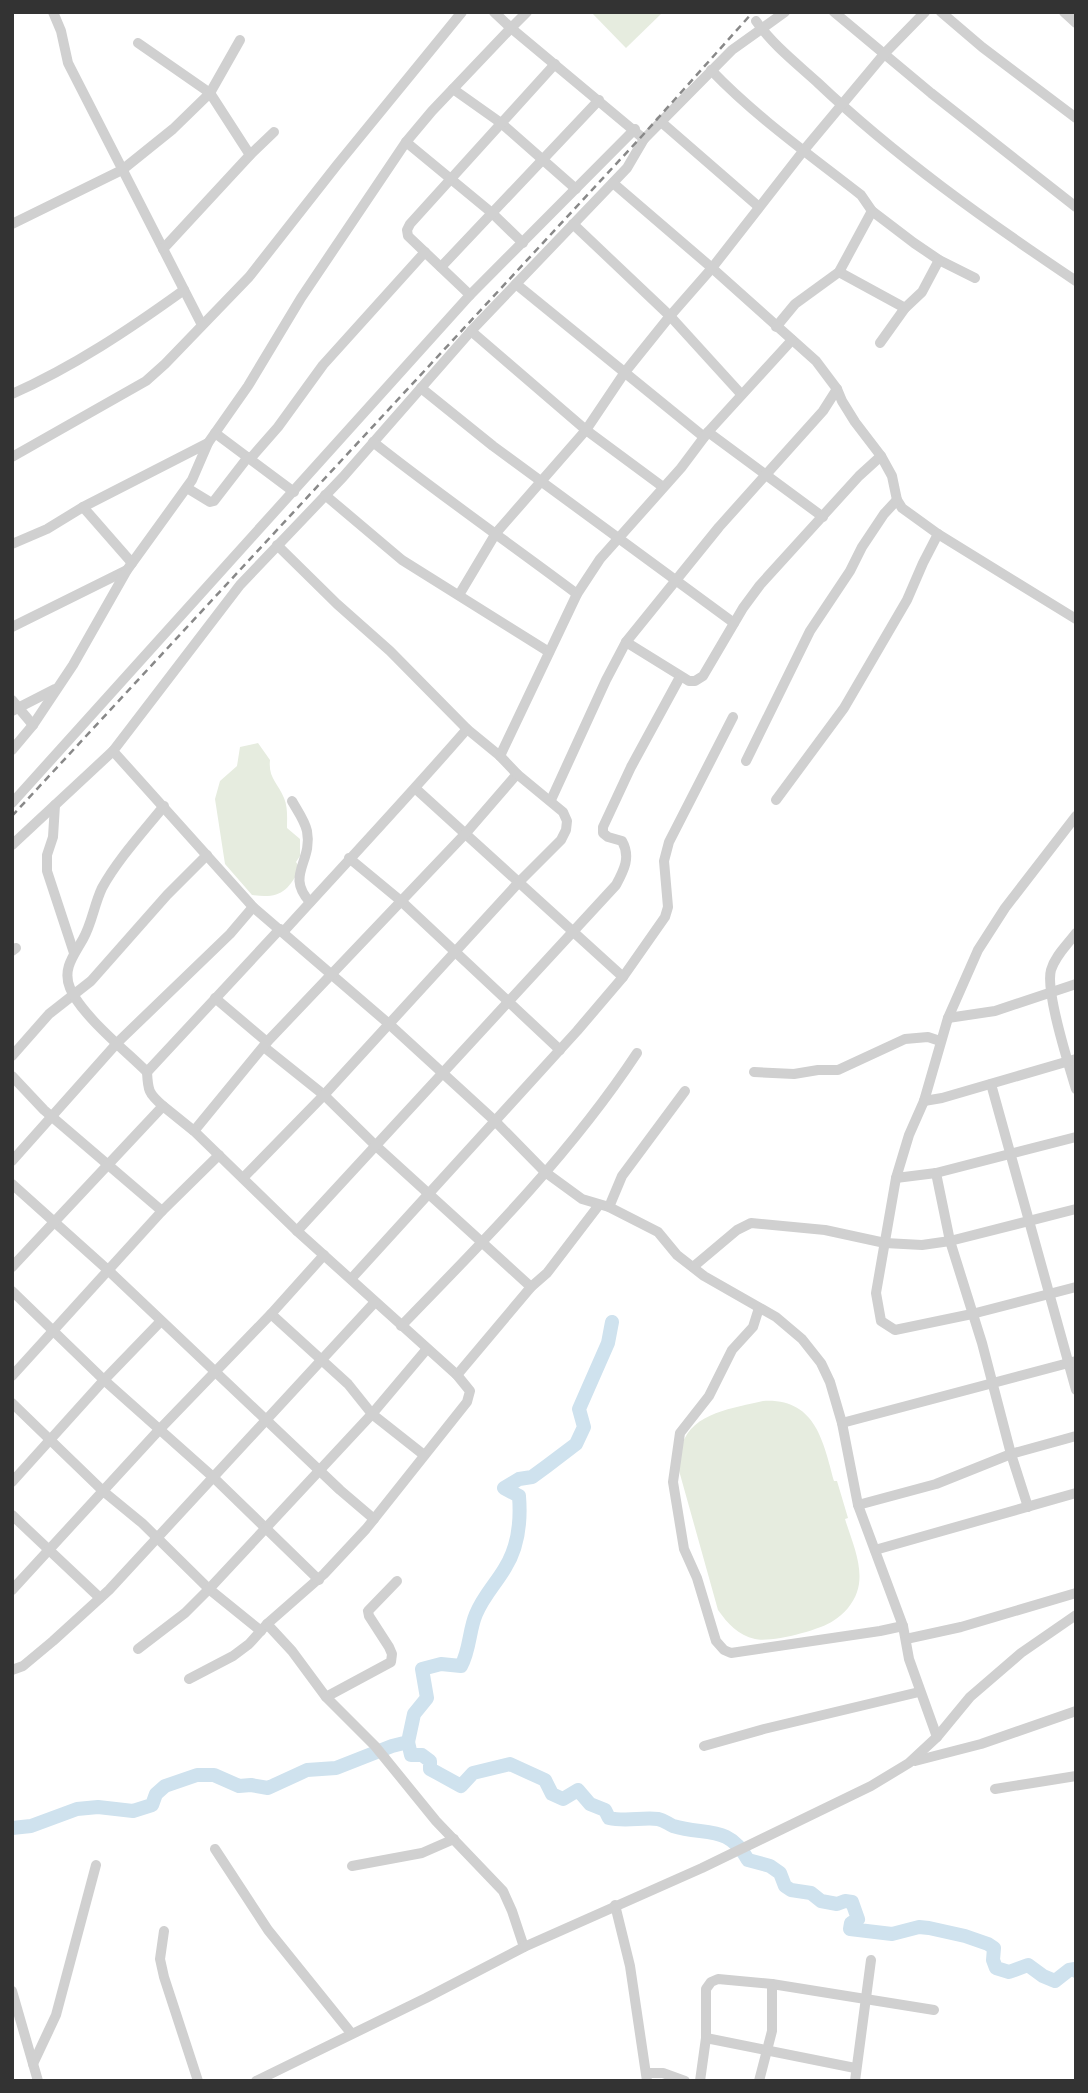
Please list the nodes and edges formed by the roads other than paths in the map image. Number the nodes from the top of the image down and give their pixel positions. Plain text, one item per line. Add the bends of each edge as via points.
1 (53, 12) edge
2 (462, 12) edge
3 (494, 12) edge
4 (527, 12) edge
5 (785, 12) edge
6 (834, 12) edge
7 (925, 12) edge
8 (941, 12) edge
9 (1064, 12) edge
10 (1076, 23) edge
11 (759, 25) junction
12 (511, 27) junction
13 (240, 40) dead end
14 (138, 43) dead end
15 (885, 53) junction
16 (555, 64) junction
17 (711, 70) junction
18 (453, 89) junction
19 (210, 93) junction
20 (599, 100) junction
21 (842, 106) junction
22 (1076, 118) edge
23 (660, 121) junction
24 (501, 123) junction
25 (635, 129) junction
26 (274, 132) dead end
27 (645, 139) junction
28 (406, 142) junction
29 (804, 150) junction
30 (250, 155) junction
31 (544, 158) junction
32 (122, 170) junction
33 (450, 178) junction
34 (613, 183) junction
35 (576, 189) junction
36 (759, 207) junction
37 (1076, 207) edge
38 (872, 211) junction
39 (492, 213) junction
40 (12, 224) edge
41 (573, 224) junction
42 (523, 243) junction
43 (163, 249) junction
44 (425, 252) junction
45 (939, 260) junction
46 (441, 267) junction
47 (712, 268) junction
48 (839, 272) junction
49 (975, 278) dead end
50 (1076, 281) edge
51 (516, 284) junction
52 (184, 289) junction
53 (470, 295) junction
54 (905, 308) junction
55 (670, 316) junction
56 (202, 325) junction
57 (776, 327) junction
58 (471, 331) junction
59 (792, 340) junction
60 (880, 343) dead end
61 (625, 372) junction
62 (421, 388) junction
63 (837, 389) junction
64 (12, 394) edge
65 (741, 394) junction
66 (586, 430) junction
67 (706, 435) junction
68 (211, 438) junction
69 (373, 442) junction
70 (881, 456) junction
71 (12, 457) edge
72 (249, 458) junction
73 (766, 474) junction
74 (541, 480) junction
75 (663, 487) junction
76 (187, 488) junction
77 (294, 492) junction
78 (325, 495) junction
79 (897, 500) junction
80 (83, 507) junction
81 (823, 517) junction
82 (496, 533) junction
83 (938, 534) junction
84 (618, 536) junction
85 (14, 541) edge
86 (277, 545) junction
87 (130, 567) junction
88 (675, 580) junction
89 (577, 594) junction
90 (459, 595) junction
91 (1076, 619) edge
92 (734, 623) junction
93 (12, 627) edge
94 (626, 642) junction
95 (549, 652) junction
96 (680, 677) junction
97 (58, 688) junction
98 (14, 707) edge
99 (733, 716) dead end
100 (33, 725) junction
101 (467, 729) junction
102 (12, 750) edge
103 (113, 751) junction
104 (500, 756) junction
105 (746, 761) dead end
106 (517, 774) junction
107 (416, 789) junction
108 (551, 800) junction
109 (776, 800) dead end
110 (292, 801) dead end
111 (12, 803) edge
112 (55, 805) junction
113 (164, 807) junction
114 (1076, 816) edge
115 (466, 833) junction
116 (12, 845) edge
117 (207, 855) junction
118 (349, 858) junction
119 (519, 882) junction
120 (401, 901) junction
121 (310, 902) junction
122 (253, 907) junction
123 (282, 930) junction
124 (574, 932) junction
125 (1076, 933) edge
126 (457, 951) junction
127 (74, 953) junction
128 (333, 974) junction
129 (623, 977) junction
130 (1076, 984) edge
131 (1052, 990) junction
132 (74, 995) junction
133 (215, 998) junction
134 (507, 1002) junction
135 (948, 1018) junction
136 (389, 1024) junction
137 (940, 1041) junction
138 (118, 1042) junction
139 (265, 1045) junction
140 (560, 1050) junction
141 (637, 1053) dead end
142 (12, 1056) edge
143 (1072, 1060) edge
144 (147, 1072) junction
145 (754, 1072) dead end
146 (441, 1073) junction
147 (12, 1076) edge
148 (991, 1084) junction
149 (1076, 1089) edge
150 (685, 1091) dead end
151 (324, 1095) junction
152 (924, 1101) junction
153 (163, 1106) junction
154 (52, 1117) junction
155 (495, 1121) junction
156 (194, 1131) junction
157 (1076, 1137) edge
158 (375, 1145) junction
159 (1012, 1154) junction
160 (219, 1155) junction
161 (12, 1161) edge
162 (108, 1164) junction
163 (545, 1172) junction
164 (936, 1173) junction
165 (243, 1178) junction
166 (896, 1178) junction
167 (12, 1184) edge
168 (429, 1193) junction
169 (604, 1206) junction
170 (1076, 1209) edge
171 (162, 1210) junction
172 (1027, 1220) junction
173 (55, 1223) junction
174 (297, 1231) junction
175 (950, 1241) junction
176 (483, 1242) junction
177 (885, 1244) junction
178 (324, 1255) junction
179 (12, 1266) edge
180 (693, 1267) junction
181 (109, 1271) junction
182 (351, 1279) junction
183 (531, 1287) junction
184 (1076, 1287) edge
185 (12, 1291) edge
186 (1050, 1294) junction
187 (375, 1301) junction
188 (759, 1308) junction
189 (271, 1314) junction
190 (972, 1314) junction
191 (161, 1321) junction
192 (401, 1326) junction
193 (53, 1331) junction
194 (426, 1349) junction
195 (321, 1359) junction
196 (1072, 1362) edge
197 (214, 1373) junction
198 (457, 1375) junction
199 (12, 1376) edge
200 (104, 1380) junction
201 (992, 1383) junction
202 (1076, 1390) edge
203 (12, 1403) edge
204 (372, 1414) junction
205 (266, 1422) junction
206 (842, 1423) junction
207 (159, 1430) junction
208 (1076, 1436) edge
209 (48, 1440) junction
210 (1011, 1454) junction
211 (424, 1455) junction
212 (320, 1470) junction
213 (213, 1478) junction
214 (12, 1482) edge
215 (103, 1491) junction
216 (1076, 1493) edge
217 (858, 1505) junction
218 (1028, 1507) junction
219 (12, 1516) edge
220 (374, 1519) junction
221 (265, 1528) junction
222 (158, 1539) junction
223 (49, 1549) junction
224 (875, 1550) junction
225 (318, 1580) junction
226 (397, 1581) dead end
227 (209, 1589) junction
228 (12, 1590) edge
229 (1076, 1592) edge
230 (100, 1598) junction
231 (1076, 1615) edge
232 (903, 1626) junction
233 (264, 1627) junction
234 (906, 1639) junction
235 (138, 1648) dead end
236 (12, 1670) edge
237 (188, 1679) dead end
238 (919, 1692) junction
239 (326, 1697) junction
240 (1076, 1711) edge
241 (937, 1738) junction
242 (704, 1746) dead end
243 (909, 1763) junction
244 (1076, 1776) edge
245 (995, 1789) dead end
246 (454, 1839) junction
247 (215, 1849) dead end
248 (96, 1865) dead end
249 (352, 1866) dead end
250 (615, 1905) junction
251 (164, 1931) dead end
252 (524, 1947) junction
253 (872, 1960) dead end
254 (772, 1984) junction
255 (12, 1992) edge
256 (864, 2000) junction
257 (934, 2010) dead end
258 (351, 2033) junction
259 (706, 2038) junction
260 (768, 2052) junction
261 (33, 2064) junction
262 (855, 2068) junction
263 (647, 2077) edge
264 (38, 2081) edge
265 (198, 2081) edge
266 (256, 2081) edge
267 (685, 2081) edge
268 (700, 2081) edge
269 (759, 2081) edge
270 (855, 2081) edge

1 - 32 street via 68,62
2 - 56 street via 256,267
3 - 12 street
4 - 12 street
5 - 11 street
6 - 15 street
7 - 15 street
8 - 22 street
9 - 10 street
11 - 17 street
11 - 21 street
12 - 16 street
12 - 18 street
13 - 19 street
14 - 19 street
15 - 21 street
15 - 37 street
16 - 20 street
16 - 24 street
17 - 23 street
17 - 29 street
18 - 24 street
18 - 28 street
19 - 30 street
19 - 32 street
20 - 25 street
20 - 31 street
21 - 29 street
21 - 50 street via 940,188
23 - 27 street
23 - 36 street
24 - 31 street
24 - 33 street
25 - 27 street
25 - 35 street
26 - 30 street
27 - 34 street
28 - 33 street
28 - 68 street
29 - 36 street
29 - 38 street via 861,195
30 - 43 street
31 - 35 street
31 - 39 street
32 - 40 street
32 - 43 street
33 - 39 street
33 - 44 street via 407,230
34 - 41 street
34 - 47 street
35 - 42 street
36 - 47 street
38 - 45 street
38 - 48 street
39 - 42 street
39 - 46 street
41 - 51 street
41 - 55 street
42 - 53 street
43 - 52 street
44 - 46 street
44 - 72 street via 323,365
45 - 49 street
45 - 54 street via 922,292
46 - 53 street
47 - 55 street
47 - 57 street
48 - 54 street
48 - 57 street via 796,304
51 - 58 street
51 - 61 street
52 - 56 street
52 - 64 street via 132,327
53 - 77 street
54 - 60 street
55 - 61 street
55 - 65 street
56 - 71 street via 146,381
57 - 59 street
58 - 62 street
58 - 66 street
59 - 63 street
59 - 65 street
61 - 66 street
61 - 67 street
62 - 69 street
62 - 74 street
63 - 70 street
63 - 73 street
65 - 67 street
66 - 74 street
66 - 75 street
67 - 73 street
67 - 75 street
68 - 72 street
68 - 76 street
68 - 80 street
69 - 78 street
69 - 82 street
70 - 79 street via 892,476
70 - 81 street
72 - 76 street via 214,501
72 - 77 street
73 - 81 street
73 - 88 street
74 - 82 street
74 - 84 street
75 - 84 street
76 - 87 street
77 - 111 street
78 - 86 street
78 - 90 street via 402,560
79 - 83 street
79 - 105 street via 810,631
80 - 85 street via 47,529
80 - 87 street
81 - 92 street via 760,585
82 - 89 street
82 - 90 street
83 - 91 street
83 - 109 street via 907,600 844,708
84 - 88 street
84 - 89 street
86 - 101 street
86 - 103 street via 240,585
87 - 93 street
87 - 97 street
88 - 92 street
88 - 94 street
89 - 95 street
90 - 95 street
92 - 96 street via 703,676 695,681
94 - 96 street
94 - 108 street
95 - 104 street
96 - 124 street via 603,827 608,837 625,846 625,867 616,885
97 - 98 street
97 - 100 street
98 - 100 street
99 - 129 street via 669,842 664,861 665,918
100 - 102 street
101 - 104 street
101 - 107 street
103 - 112 street
103 - 113 street
104 - 106 street
106 - 108 street
106 - 115 street
107 - 115 street
107 - 118 street
108 - 119 street via 563,812 566,830
110 - 121 street via 307,828 307,853 298,882
112 - 116 street
112 - 127 street via 47,871
113 - 117 street
113 - 127 street via 103,887
114 - 135 street via 978,950
115 - 119 street
115 - 120 street
117 - 122 street
117 - 132 street
118 - 120 street
118 - 121 street
119 - 124 street
119 - 126 street
120 - 126 street
120 - 128 street
121 - 123 street
122 - 123 street
122 - 138 street
123 - 128 street
123 - 133 street
124 - 129 street
124 - 134 street
125 - 131 street via 1052,967
126 - 134 street
126 - 136 street
127 - 132 street via 67,971
128 - 136 street
128 - 139 street
129 - 140 street
130 - 131 street
131 - 135 street via 995,1011
131 - 143 street
132 - 138 street
132 - 142 street via 49,1014
133 - 139 street
133 - 144 street
134 - 140 street
134 - 146 street
135 - 137 street
136 - 146 street
136 - 151 street
137 - 145 street via 905,1039 838,1070
137 - 152 street
138 - 144 street
138 - 154 street
139 - 151 street
139 - 156 street
140 - 155 street
141 - 163 street via 613,1090
143 - 148 street
143 - 149 street
144 - 153 street via 147,1087
146 - 155 street
146 - 158 street
147 - 154 street
148 - 152 street
148 - 159 street
150 - 169 street
151 - 158 street
151 - 165 street
152 - 166 street
153 - 156 street
153 - 162 street
154 - 161 street
154 - 162 street
155 - 163 street
155 - 168 street
156 - 160 street
157 - 159 street
158 - 168 street
158 - 174 street
159 - 164 street
159 - 172 street
160 - 165 street
160 - 171 street
162 - 171 street
162 - 173 street
163 - 169 street via 582,1199
163 - 176 street
164 - 166 street
164 - 175 street
165 - 174 street
166 - 177 street
167 - 173 street
168 - 176 street
168 - 182 street
169 - 180 street via 658,1232
169 - 183 street
170 - 172 street
171 - 181 street
172 - 175 street
172 - 186 street
173 - 179 street
173 - 181 street
174 - 178 street
175 - 177 street
175 - 190 street
176 - 183 street
176 - 192 street
177 - 180 street via 825,1230 751,1223
177 - 190 street via 876,1293 881,1321 887,1326 895,1330
178 - 182 street
178 - 189 street
180 - 188 street
181 - 191 street
181 - 193 street
182 - 187 street
183 - 198 street
184 - 186 street
185 - 193 street
186 - 190 street
186 - 196 street
187 - 192 street
187 - 195 street
188 - 206 street via 802,1339 821,1363
188 - 232 street via 753,1327 732,1350 709,1396 680,1433 673,1482 684,1549 716,1641 731,1653
189 - 195 street
189 - 197 street
190 - 201 street
191 - 197 street
191 - 200 street
192 - 194 street
193 - 199 street
193 - 200 street
194 - 198 street
194 - 204 street
195 - 204 street
195 - 205 street
196 - 201 street
196 - 202 street
197 - 205 street
197 - 207 street
198 - 211 street via 470,1396
200 - 207 street
200 - 209 street
201 - 206 street
201 - 210 street
203 - 209 street
204 - 211 street
204 - 212 street
205 - 212 street
205 - 213 street
206 - 217 street
207 - 213 street
207 - 215 street
208 - 210 street
209 - 214 street
209 - 215 street
210 - 217 street via 936,1484
210 - 218 street
211 - 220 street
212 - 220 street
212 - 221 street
213 - 221 street
213 - 222 street
215 - 222 street
215 - 223 street
216 - 218 street
217 - 224 street
218 - 224 street
219 - 223 street
220 - 225 street
221 - 225 street
221 - 227 street
222 - 227 street
222 - 230 street
223 - 228 street
223 - 230 street
224 - 232 street
225 - 233 street
226 - 239 street via 368,1611 389,1647 391,1662
227 - 233 street
227 - 235 street via 170,1626
229 - 234 street
230 - 236 street via 32,1659
231 - 241 street via 1021,1653 970,1697
232 - 234 street
233 - 237 street via 233,1656
233 - 239 street via 292,1651
234 - 238 street
238 - 241 street
238 - 242 street
239 - 246 street via 375,1746
240 - 243 street
241 - 243 street
243 - 250 street via 783,1829
244 - 245 street
246 - 249 street via 422,1853
246 - 252 street via 503,1891
247 - 258 street via 268,1930
248 - 261 street via 56,2015
250 - 252 street
250 - 263 street
251 - 265 street via 160,1959 164,1977
252 - 258 street
253 - 256 street
254 - 256 street
254 - 259 street via 727,1978 711,1982 704,2001
254 - 260 street
255 - 261 street
256 - 257 street
256 - 262 street
258 - 266 street
259 - 260 street
259 - 268 street
260 - 262 street
260 - 269 street
261 - 264 street
262 - 270 street
263 - 267 street via 663,2073

